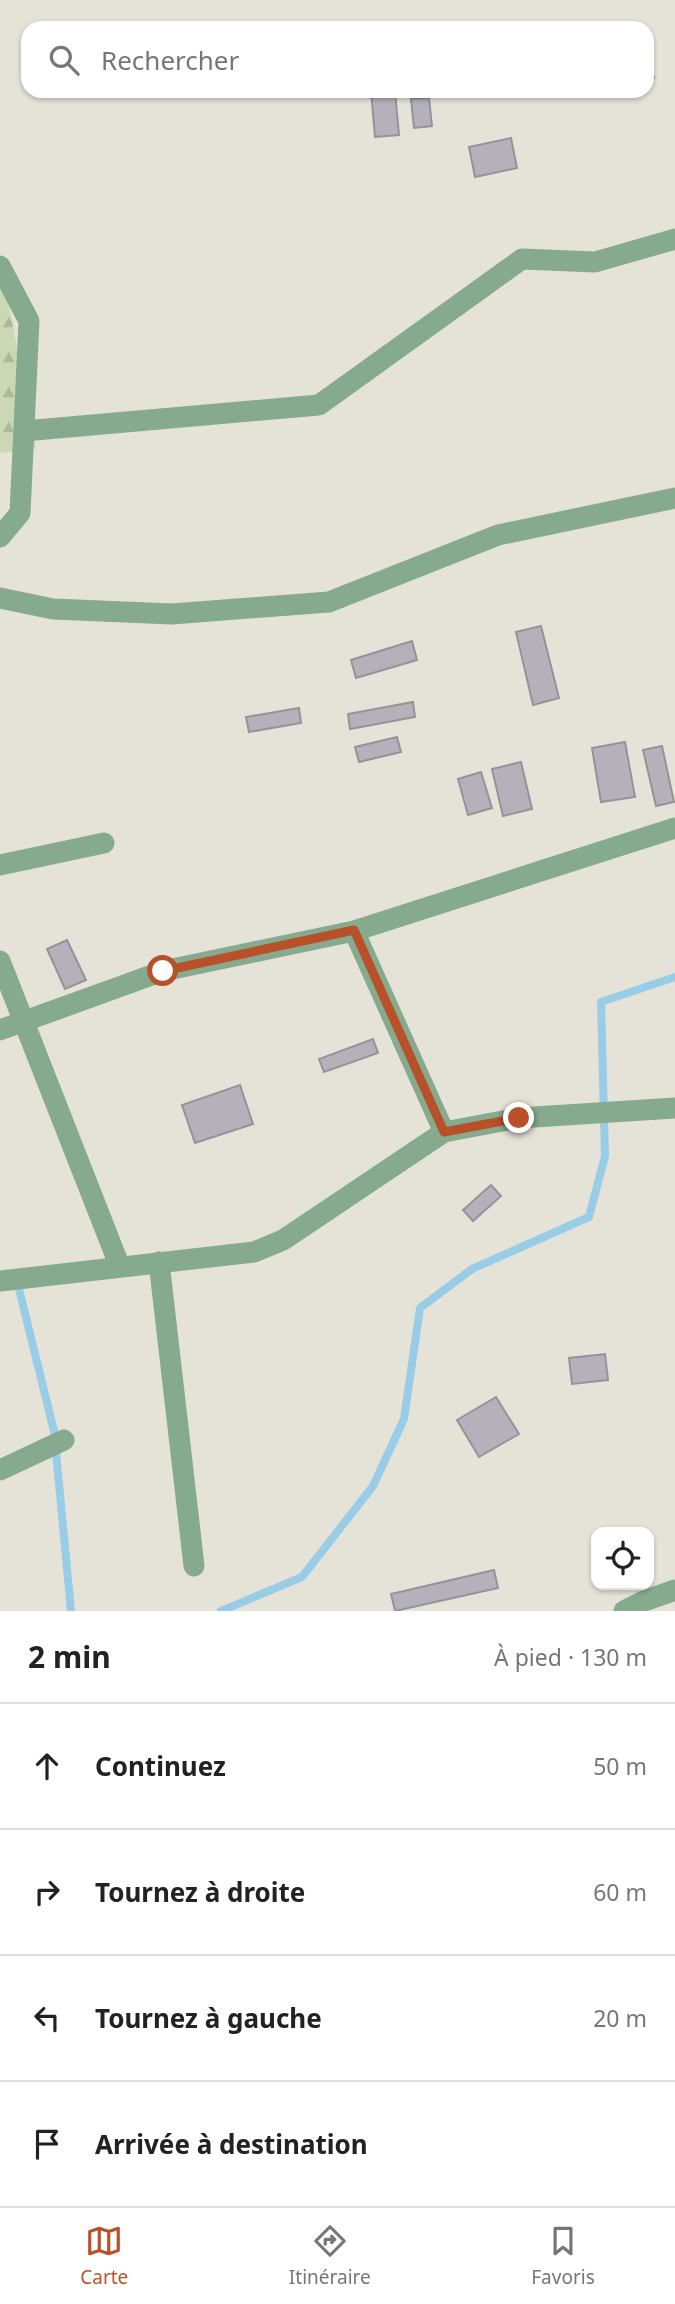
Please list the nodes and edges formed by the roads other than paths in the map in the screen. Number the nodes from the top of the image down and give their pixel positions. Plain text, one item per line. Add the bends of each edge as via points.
1 (675, 239) edge
2 (0, 266) edge
3 (24, 431) junction
4 (675, 498) edge
5 (0, 537) edge
6 (0, 598) edge
7 (675, 828) edge
8 (104, 843) dead end
9 (0, 865) edge
10 (354, 930) junction
11 (0, 961) edge
12 (24, 1022) junction
13 (0, 1030) edge
14 (674, 1114) edge
15 (444, 1132) junction
16 (159, 1262) junction
17 (120, 1267) junction
18 (0, 1281) edge
19 (64, 1440) dead end
20 (0, 1470) edge
21 (194, 1566) dead end
22 (675, 1590) edge
23 (675, 1599) edge
24 (644, 1601) junction
25 (624, 1611) edge

1 - 3 street via 595,262 522,259 319,405
2 - 3 street via 29,321
3 - 5 street via 20,513
4 - 6 street via 498,535 329,602 172,614 53,609
7 - 10 street
8 - 9 street
10 - 12 street via 163,971
10 - 15 street
11 - 12 street
12 - 13 street
12 - 17 street
14 - 15 street via 519,1118
15 - 16 street via 283,1240 254,1252
16 - 17 street
16 - 21 street
17 - 18 street
19 - 20 street
22 - 24 street
23 - 24 street
24 - 25 street

